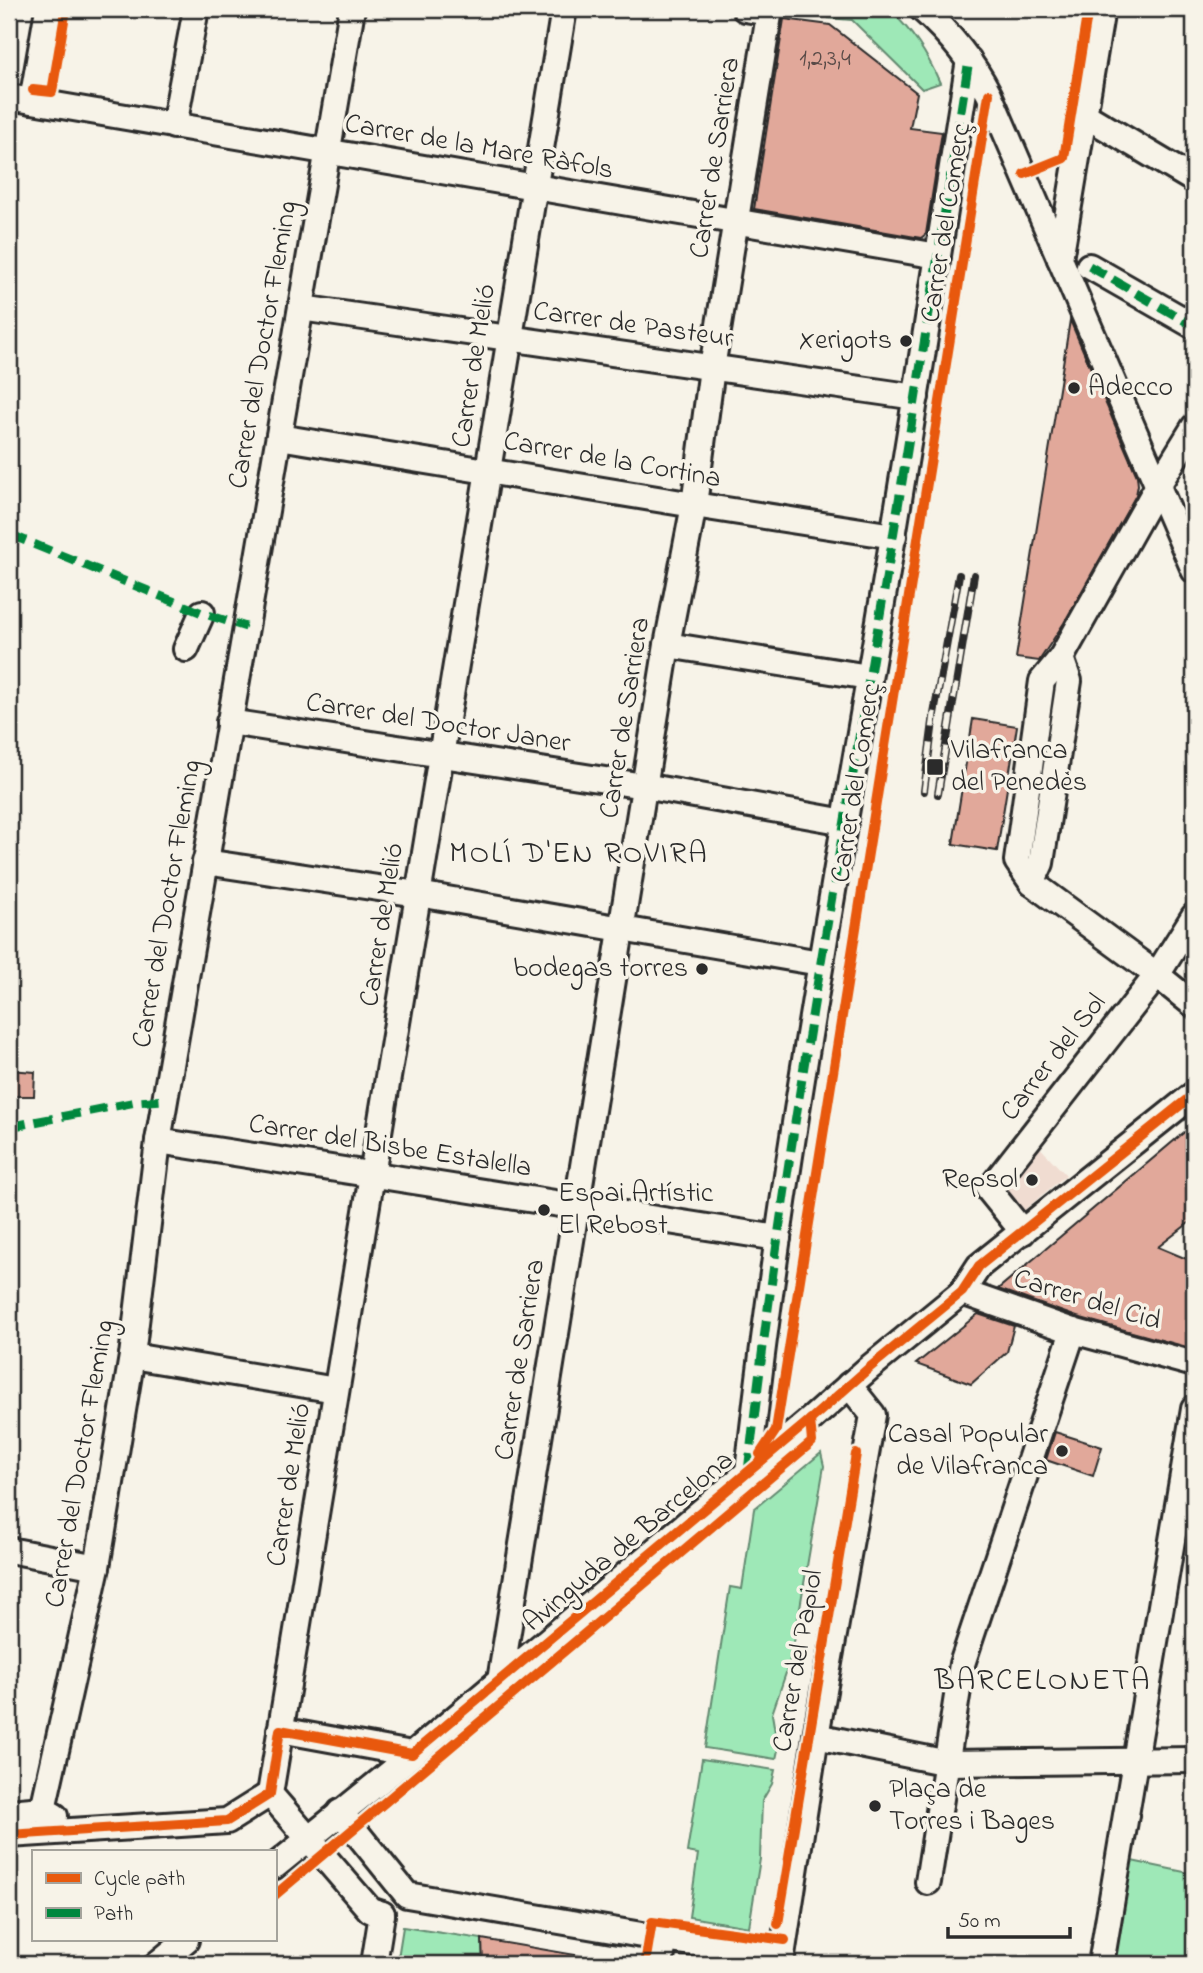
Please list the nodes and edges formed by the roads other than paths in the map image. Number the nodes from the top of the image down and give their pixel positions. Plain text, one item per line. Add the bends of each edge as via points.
1 (48, 9) edge
2 (196, 9) edge
3 (352, 9) edge
4 (564, 9) edge
5 (745, 9) edge
6 (922, 9) edge
7 (1102, 9) edge
8 (770, 11) edge
9 (969, 60) junction
10 (20, 99) edge
11 (1083, 114) junction
12 (174, 126) junction
13 (328, 152) junction
14 (1194, 180) edge
15 (535, 187) junction
16 (1069, 206) junction
17 (1040, 209) junction
18 (736, 222) junction
19 (938, 256) junction
20 (1061, 263) junction
21 (1089, 266) dead end
22 (301, 308) junction
23 (1194, 326) edge
24 (510, 339) junction
25 (712, 368) junction
26 (916, 397) junction
27 (1194, 427) edge
28 (279, 437) junction
29 (488, 470) junction
30 (1157, 486) junction
31 (694, 505) junction
32 (894, 536) junction
33 (1194, 570) edge
34 (202, 613) dead end
35 (667, 645) junction
36 (186, 649) dead end
37 (869, 677) junction
38 (229, 722) junction
39 (441, 754) junction
40 (644, 786) junction
41 (845, 822) junction
42 (205, 862) junction
43 (418, 894) junction
44 (1194, 916) edge
45 (621, 930) junction
46 (820, 963) junction
47 (1157, 975) junction
48 (1194, 1005) edge
49 (1194, 1094) edge
50 (158, 1141) junction
51 (372, 1175) junction
52 (576, 1206) junction
53 (1023, 1232) junction
54 (778, 1238) junction
55 (962, 1292) junction
56 (1073, 1331) junction
57 (132, 1356) junction
58 (1194, 1364) edge
59 (849, 1385) junction
60 (336, 1390) junction
61 (1194, 1409) edge
62 (748, 1472) junction
63 (9, 1550) edge
64 (97, 1566) junction
65 (500, 1681) junction
66 (280, 1730) junction
67 (816, 1736) junction
68 (412, 1755) junction
69 (1194, 1760) edge
70 (1134, 1761) junction
71 (948, 1763) junction
72 (270, 1794) junction
73 (43, 1809) junction
74 (9, 1812) edge
75 (341, 1812) junction
76 (80, 1831) junction
77 (9, 1835) edge
78 (308, 1838) junction
79 (276, 1865) edge
80 (928, 1882) dead end
81 (407, 1895) junction
82 (382, 1914) junction
83 (665, 1939) junction
84 (186, 1941) edge
85 (157, 1964) edge
86 (374, 1964) edge
87 (660, 1964) edge
88 (1101, 1964) edge

1 - 10 street
2 - 12 street
3 - 13 street, Carrer del Doctor Fleming
4 - 15 street, Carrer de Melió
5 - 8 street
6 - 9 street
7 - 11 street
8 - 18 street, Carrer de Sarriera
9 - 17 street
9 - 19 street, Carrer del Comerç
10 - 12 street, Carrer de la Mare Ràfols
11 - 14 street
11 - 16 street
12 - 13 street, Carrer de la Mare Ràfols
13 - 15 street, Carrer de la Mare Ràfols
13 - 22 street, Carrer del Doctor Fleming
15 - 18 street, Carrer de la Mare Ràfols
15 - 24 street, Carrer de Melió
16 - 17 street
16 - 20 street
17 - 20 street
18 - 19 street, Carrer de la Mare Ràfols
18 - 25 street, Carrer de Sarriera
19 - 26 street, Carrer del Comerç
20 - 30 street
21 - 23 street
22 - 24 street, Carrer de Pasteur
22 - 28 street, Carrer del Doctor Fleming
24 - 25 street, Carrer de Pasteur
24 - 29 street, Carrer de Melió
25 - 26 street, Carrer de Pasteur
25 - 31 street, Carrer de Sarriera
26 - 32 street, Carrer del Comerç
27 - 30 street
28 - 29 street, Carrer de la Cortina
28 - 38 street, Carrer del Doctor Fleming
29 - 31 street, Carrer de la Cortina
29 - 39 street, Carrer de Melió
30 - 33 street
30 - 47 street via 1061,658 1069,681 1041,863 1032,883
31 - 32 street, Carrer de la Cortina
31 - 35 street, Carrer de Sarriera
32 - 37 street, Carrer del Comerç
34 - 36 street
35 - 37 street
35 - 40 street, Carrer de Sarriera
37 - 41 street, Carrer del Comerç
38 - 39 street, Carrer del Doctor Janer
38 - 42 street, Carrer del Doctor Fleming
39 - 40 street, Carrer del Doctor Janer
39 - 43 street, Carrer de Melió
40 - 41 street, Carrer del Doctor Janer
40 - 45 street, Carrer de Sarriera
41 - 46 street, Carrer del Comerç
42 - 43 street
42 - 50 street, Carrer del Doctor Fleming
43 - 45 street
43 - 51 street, Carrer de Melió
44 - 47 street, Carrer del Sol
45 - 46 street
45 - 52 street, Carrer de Sarriera
46 - 54 street, Carrer del Comerç
47 - 48 street
47 - 53 street, Carrer del Sol via 989,1190
49 - 53 street, Avinguda de Barcelona
50 - 51 street, Carrer del Bisbe Estalella
50 - 57 street, Carrer del Doctor Fleming
51 - 52 street, Carrer del Bisbe Estalella
51 - 60 street, Carrer de Melió
52 - 54 street, Carrer del Bisbe Estalella
52 - 65 street, Carrer de Sarriera
53 - 55 street, Avinguda de Barcelona via 979,1266
54 - 62 street, Carrer del Comerç
55 - 56 street, Carrer del Cid
55 - 59 street, Avinguda de Barcelona
56 - 58 street, Carrer del Cid
56 - 71 street via 962,1664
57 - 60 street
57 - 64 street, Carrer del Doctor Fleming
59 - 62 street, Avinguda de Barcelona
59 - 67 street, Carrer del Papiol via 873,1415
60 - 66 street, Carrer de Melió
61 - 70 street
62 - 65 street, Avinguda de Barcelona
63 - 64 street
64 - 73 street, Carrer del Doctor Fleming
65 - 68 street, Avinguda de Barcelona
66 - 68 street
66 - 72 street, Carrer de Melió
67 - 71 street
67 - 83 street, Carrer del Papiol via 782,1956
68 - 75 street, Avinguda de Barcelona
69 - 70 street
70 - 71 street
70 - 88 street
71 - 80 street
72 - 76 street via 228,1821
72 - 78 street
73 - 74 street
73 - 76 street
75 - 78 street, Avinguda de Barcelona
75 - 81 street
76 - 77 street
78 - 79 street, Avinguda de Barcelona
78 - 82 street via 370,1910
81 - 82 street
81 - 83 street
82 - 86 street
83 - 87 street
84 - 85 street

